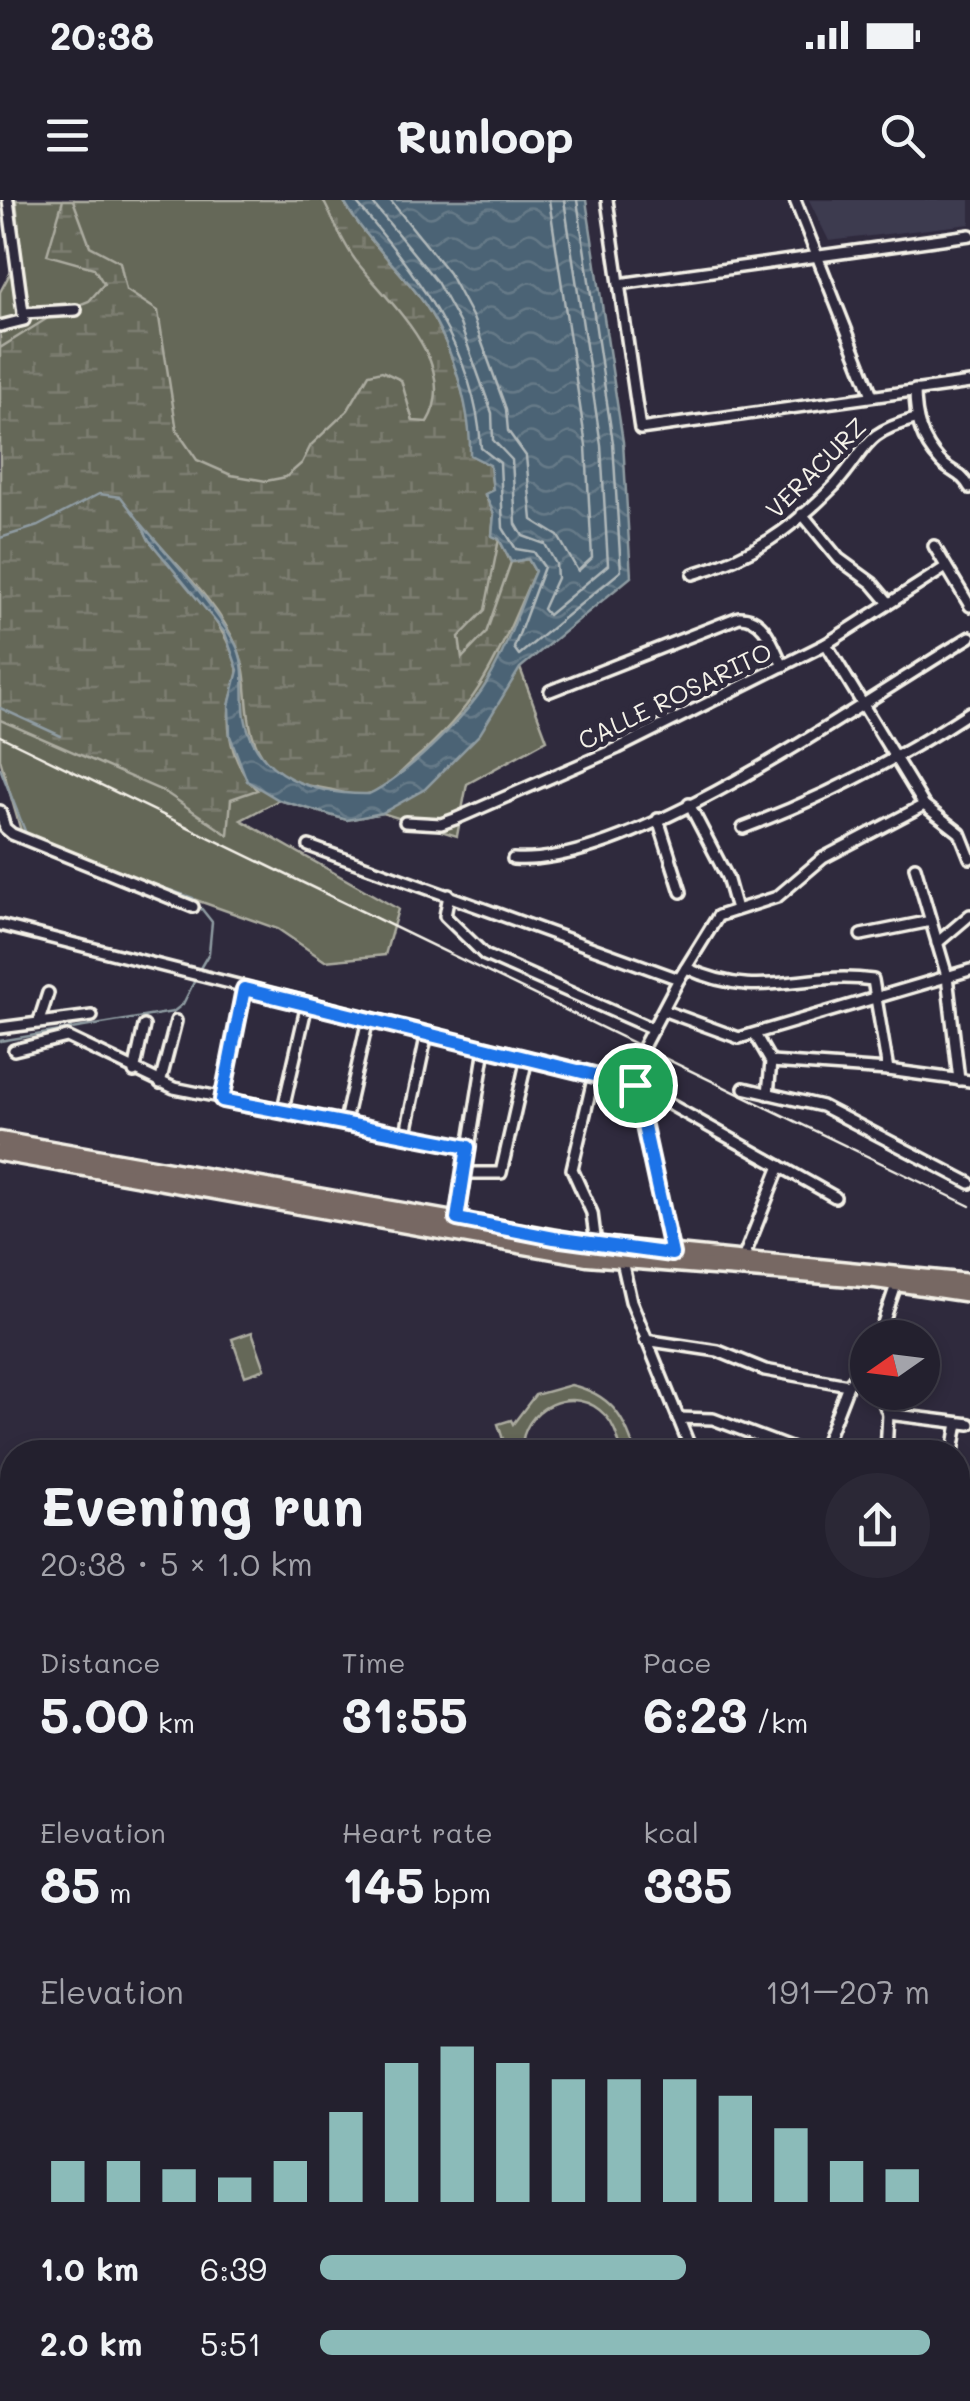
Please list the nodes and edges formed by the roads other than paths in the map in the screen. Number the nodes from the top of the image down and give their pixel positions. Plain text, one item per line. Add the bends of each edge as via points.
1 (8, 200) edge
2 (608, 200) edge
3 (795, 200) edge
4 (970, 234) edge
5 (816, 254) junction
6 (619, 284) junction
7 (76, 310) dead end
8 (23, 316) junction
9 (0, 326) edge
10 (970, 384) edge
11 (915, 390) junction
12 (872, 395) junction
13 (915, 419) junction
14 (966, 473) edge
15 (970, 488) edge
16 (802, 514) junction
17 (934, 546) dead end
18 (946, 567) junction
19 (694, 574) dead end
20 (888, 603) junction
21 (970, 606) edge
22 (970, 637) edge
23 (826, 644) junction
24 (783, 666) junction
25 (550, 691) dead end
26 (860, 702) junction
27 (970, 712) edge
28 (896, 761) junction
29 (690, 804) junction
30 (924, 805) junction
31 (0, 811) edge
32 (658, 819) junction
33 (405, 822) dead end
34 (970, 824) edge
35 (743, 828) dead end
36 (960, 833) junction
37 (309, 846) dead end
38 (970, 858) edge
39 (513, 859) dead end
40 (915, 867) dead end
41 (680, 892) dead end
42 (449, 895) junction
43 (193, 907) dead end
44 (736, 909) junction
45 (970, 915) edge
46 (930, 921) junction
47 (0, 925) edge
48 (861, 936) dead end
49 (937, 943) junction
50 (686, 968) junction
51 (970, 970) edge
52 (947, 976) junction
53 (679, 979) junction
54 (244, 989) junction
55 (48, 994) dead end
56 (878, 995) junction
57 (307, 1004) junction
58 (665, 1011) junction
59 (92, 1016) dead end
60 (368, 1019) junction
61 (39, 1021) junction
62 (176, 1021) dead end
63 (144, 1026) dead end
64 (0, 1028) edge
65 (653, 1029) junction
66 (426, 1034) junction
67 (756, 1036) junction
68 (485, 1048) junction
69 (14, 1050) dead end
70 (527, 1058) junction
71 (771, 1062) junction
72 (888, 1070) junction
73 (134, 1072) junction
74 (594, 1075) junction
75 (965, 1080) edge
76 (160, 1083) junction
77 (635, 1085) junction
78 (744, 1088) dead end
79 (768, 1094) junction
80 (222, 1100) junction
81 (283, 1110) junction
82 (345, 1121) junction
83 (406, 1134) junction
84 (0, 1140) edge
85 (468, 1147) junction
86 (20, 1151) junction
87 (0, 1152) edge
88 (780, 1166) junction
89 (464, 1172) junction
90 (970, 1183) edge
91 (835, 1197) dead end
92 (456, 1226) junction
93 (596, 1245) junction
94 (672, 1254) junction
95 (744, 1259) junction
96 (622, 1261) junction
97 (896, 1282) junction
98 (970, 1282) edge
99 (970, 1294) edge
100 (884, 1320) edge
101 (645, 1340) junction
102 (850, 1383) edge
103 (848, 1385) junction
104 (887, 1410) edge
105 (888, 1414) junction
106 (678, 1418) junction
107 (958, 1423) junction
108 (970, 1424) edge
109 (687, 1440) edge
110 (769, 1440) edge
111 (827, 1440) edge
112 (887, 1440) edge
113 (955, 1440) edge

1 - 8 street
2 - 6 street
3 - 5 street
4 - 5 street
5 - 6 street
5 - 12 street
6 - 12 street via 639,427
7 - 8 street
8 - 9 street
10 - 11 street
11 - 12 street
11 - 13 street
13 - 14 street via 940,461
13 - 16 street, VERACURZ via 872,436
14 - 15 street
16 - 19 street, VERACURZ via 758,550
16 - 20 street
17 - 18 street
18 - 20 street, CALLE ROSARITO
18 - 21 street
20 - 23 street, CALLE ROSARITO
22 - 26 street
23 - 24 street, CALLE ROSARITO
23 - 26 street
24 - 25 street via 762,626 739,617
24 - 33 street, CALLE ROSARITO via 484,807 441,824
26 - 28 street
26 - 29 street
27 - 28 street
28 - 30 street
28 - 35 street
29 - 32 street
29 - 44 street
30 - 36 street
30 - 44 street via 823,858 776,897
31 - 43 street via 12,834
32 - 39 street via 603,844
32 - 41 street
34 - 36 street
36 - 38 street
37 - 42 street
40 - 46 street
42 - 53 street
42 - 65 street via 444,916 485,955
44 - 50 street via 713,920
45 - 49 street
46 - 48 street
46 - 49 street
47 - 54 street
49 - 52 street
50 - 53 street
50 - 56 street via 745,987 867,978 876,982
51 - 52 street
52 - 56 street
52 - 75 street
53 - 58 street
54 - 57 street
54 - 80 street
55 - 61 street
56 - 67 street
56 - 72 street
57 - 60 street
57 - 81 street
58 - 65 street
58 - 67 street via 715,1032
59 - 61 street
60 - 66 street
60 - 82 street
61 - 64 street
62 - 76 street
63 - 73 street
65 - 77 street
66 - 68 street
66 - 83 street
67 - 71 street
68 - 70 street
68 - 85 street
69 - 73 street via 73,1039
70 - 74 street
70 - 89 street via 502,1173
71 - 72 street
71 - 79 street
72 - 75 street
73 - 76 street
74 - 77 street
74 - 93 street via 572,1169 592,1213
76 - 80 street
77 - 88 street
77 - 94 street
78 - 79 street
79 - 90 street via 822,1106
80 - 81 street
81 - 82 street
82 - 83 street
83 - 85 street
84 - 86 main road
85 - 89 street
86 - 87 main road
86 - 92 main road
88 - 91 street
88 - 95 street
89 - 92 street
92 - 93 main road
92 - 96 main road
93 - 94 main road
94 - 95 main road
95 - 98 main road
96 - 97 main road
96 - 101 street
97 - 99 main road
97 - 100 street
101 - 103 street via 718,1351 765,1370
101 - 106 street
102 - 103 street
103 - 111 street
104 - 105 street
105 - 107 street
105 - 112 street
106 - 109 street
106 - 110 street via 713,1419
107 - 108 street
107 - 113 street

